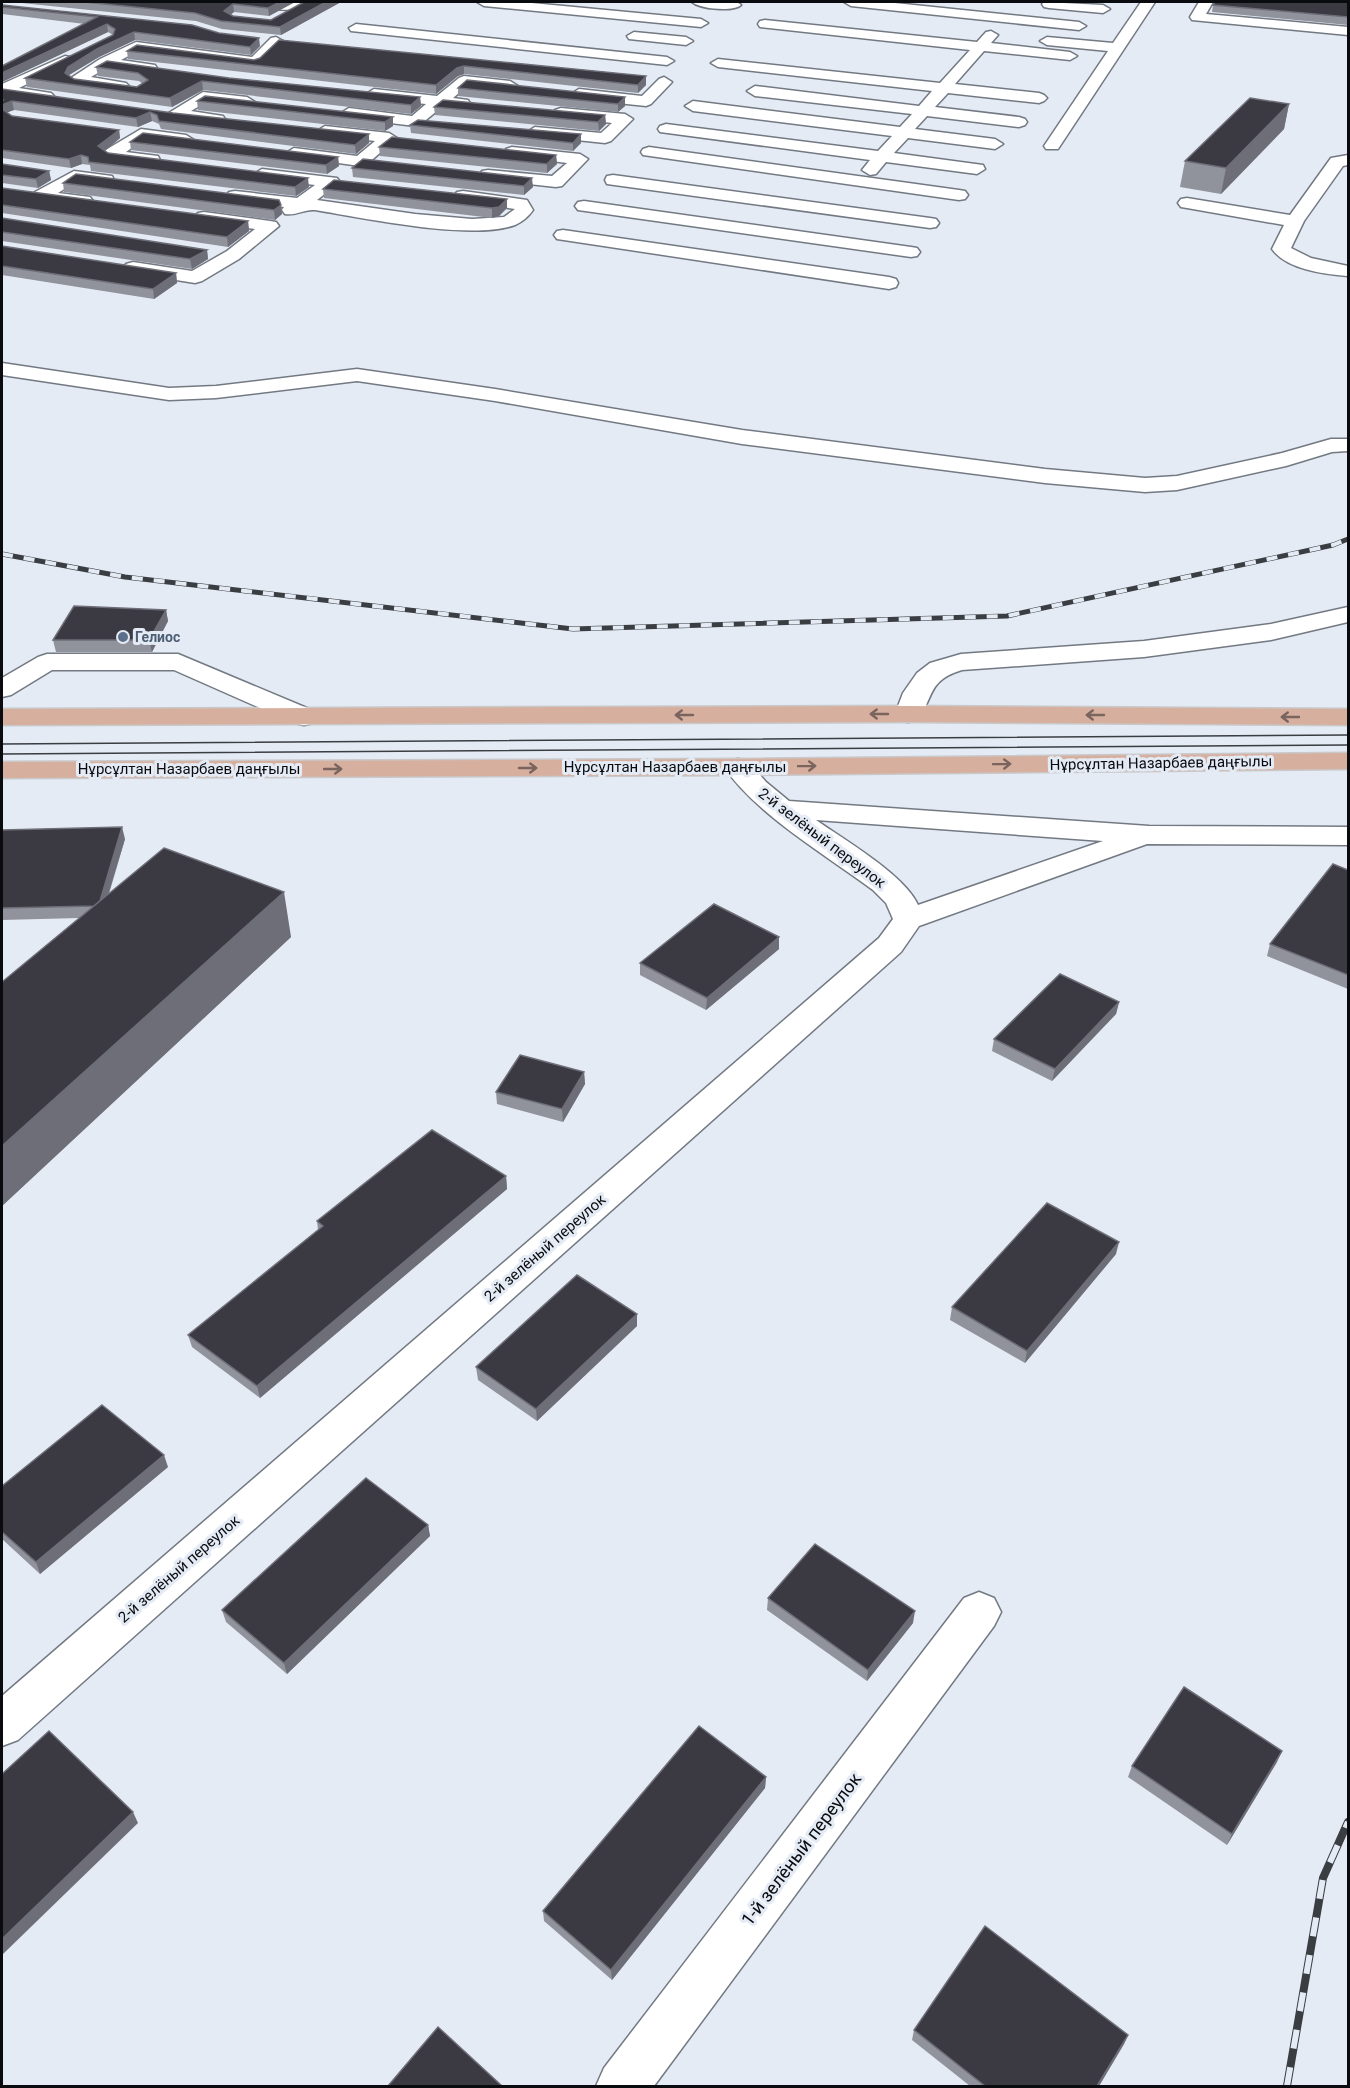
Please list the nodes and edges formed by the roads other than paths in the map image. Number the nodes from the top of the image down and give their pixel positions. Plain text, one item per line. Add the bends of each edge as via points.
1 (254, 2) edge
2 (484, 2) edge
3 (699, 2) edge
4 (851, 2) edge
5 (1148, 2) edge
6 (1206, 2) edge
7 (1037, 3) edge
8 (304, 4) edge
9 (564, 5) edge
10 (734, 5) dead end
11 (934, 6) edge
12 (1103, 9) dead end
13 (1313, 10) edge
14 (281, 17) edge
15 (543, 20) dead end
16 (849, 21) dead end
17 (701, 23) dead end
18 (765, 24) dead end
19 (914, 27) junction
20 (1086, 27) dead end
21 (1306, 27) junction
22 (356, 28) dead end
23 (1348, 31) edge
24 (527, 32) dead end
25 (616, 34) dead end
26 (991, 35) junction
27 (254, 39) edge
28 (686, 41) dead end
29 (510, 43) junction
30 (979, 48) junction
31 (1117, 48) junction
32 (82, 51) edge
33 (1070, 56) dead end
34 (667, 61) dead end
35 (105, 62) junction
36 (255, 62) junction
37 (718, 63) dead end
38 (278, 64) edge
39 (939, 65) dead end
40 (962, 68) junction
41 (162, 70) edge
42 (983, 70) dead end
43 (239, 73) edge
44 (441, 79) edge
45 (641, 80) edge
46 (464, 81) junction
47 (222, 85) edge
48 (134, 87) edge
49 (521, 88) edge
50 (943, 88) junction
51 (738, 89) dead end
52 (359, 92) edge
53 (180, 93) edge
54 (567, 93) edge
55 (203, 97) junction
56 (60, 98) edge
57 (1039, 98) dead end
58 (440, 100) junction
59 (646, 101) junction
60 (262, 103) edge
61 (475, 104) edge
62 (693, 106) dead end
63 (923, 110) junction
64 (332, 111) edge
65 (544, 111) edge
66 (169, 114) junction
67 (625, 119) junction
68 (234, 121) edge
69 (415, 121) junction
70 (1019, 122) dead end
71 (438, 123) edge
72 (306, 129) edge
73 (666, 129) dead end
74 (522, 130) edge
75 (118, 131) edge
76 (141, 134) junction
77 (902, 134) junction
78 (394, 138) junction
79 (605, 138) junction
80 (207, 142) edge
81 (995, 144) dead end
82 (1052, 146) dead end
83 (490, 149) edge
84 (278, 151) edge
85 (649, 152) dead end
86 (110, 155) junction
87 (881, 158) junction
88 (580, 159) junction
89 (1348, 160) edge
90 (360, 161) junction
91 (168, 162) edge
92 (383, 163) edge
93 (977, 169) dead end
94 (250, 172) edge
95 (53, 173) dead end
96 (476, 173) edge
97 (74, 176) junction
98 (614, 180) dead end
99 (121, 182) edge
100 (556, 182) junction
101 (859, 182) junction
102 (337, 183) junction
103 (217, 194) edge
104 (444, 194) edge
105 (959, 195) dead end
106 (42, 196) junction
107 (22, 200) edge
108 (99, 203) edge
109 (1187, 203) dead end
110 (300, 204) junction
111 (584, 206) dead end
112 (524, 210) junction
113 (834, 210) junction
114 (190, 215) edge
115 (1295, 221) junction
116 (930, 223) dead end
117 (270, 226) junction
118 (563, 235) dead end
119 (808, 238) junction
120 (210, 251) dead end
121 (911, 252) dead end
122 (233, 255) junction
123 (115, 265) edge
124 (782, 267) junction
125 (1348, 271) edge
126 (889, 283) dead end
127 (2, 369) edge
128 (1348, 445) edge
129 (1348, 615) edge
130 (2, 689) edge
131 (908, 714) junction
132 (2, 717) edge
133 (304, 717) junction
134 (1348, 717) edge
135 (1348, 761) edge
136 (738, 767) junction
137 (2, 770) edge
138 (780, 808) junction
139 (1149, 835) junction
140 (1348, 836) edge
141 (908, 920) junction
142 (979, 1612) dead end
143 (2, 1725) edge
144 (622, 2086) edge

1 - 8 street
2 - 9 street
3 - 10 street
4 - 11 street
5 - 31 street
6 - 21 street via 1197,17 1255,17
7 - 12 street
8 - 14 street
9 - 15 street
9 - 17 street
11 - 19 street
11 - 20 street
13 - 21 street
16 - 19 street
18 - 30 street
19 - 26 street
21 - 23 street
22 - 29 street
24 - 29 street
25 - 28 street
26 - 30 street
26 - 31 street
27 - 36 street via 282,42
29 - 34 street
30 - 33 street
30 - 40 street
31 - 82 street
32 - 56 street via 2,90
35 - 36 street via 136,46
35 - 41 street
35 - 48 street via 76,80
36 - 38 street
36 - 43 street
37 - 50 street
39 - 40 street
40 - 42 street
40 - 50 street
44 - 46 street
45 - 59 street via 664,82
46 - 49 street
46 - 58 street
47 - 55 street
50 - 57 street
50 - 63 street
51 - 63 street
52 - 58 street
53 - 55 street
54 - 59 street
55 - 60 street
55 - 66 street
58 - 61 street
58 - 69 street
59 - 67 street
62 - 77 street
63 - 70 street
63 - 77 street
64 - 69 street
65 - 67 street
66 - 68 street
66 - 76 street
67 - 79 street
69 - 71 street
69 - 78 street
72 - 78 street
73 - 87 street
74 - 79 street
75 - 76 street
76 - 80 street
76 - 86 street
77 - 81 street
77 - 87 street
78 - 90 street
79 - 88 street
83 - 88 street
84 - 90 street
85 - 101 street
86 - 91 street
86 - 97 street
87 - 93 street
87 - 101 street
88 - 100 street
89 - 115 street via 1337,162
90 - 92 street
90 - 102 street
94 - 102 street
95 - 97 street
96 - 100 street
97 - 99 street
97 - 106 street
98 - 113 street
100 - 112 street
101 - 105 street
101 - 113 street
102 - 110 street
103 - 110 street
104 - 112 street via 512,201
106 - 107 street
106 - 108 street
109 - 115 street
110 - 112 street via 492,225 510,221
110 - 117 street
111 - 119 street
113 - 116 street
113 - 119 street
114 - 117 street
115 - 125 street via 1281,249 1314,265
117 - 122 street
118 - 124 street
119 - 121 street
119 - 124 street
120 - 122 street
122 - 123 street via 195,277
124 - 126 street
127 - 128 street via 169,394 357,375 742,437 1145,485 1176,483
129 - 131 street via 1271,632 1144,649 961,662 930,673 917,690
130 - 133 street via 47,662 178,662
131 -> 133 main road
134 -> 131 main road
132 - 133 main road
136 -> 135 main road, Нұрсұлтан Назарбаев даңғылы
137 -> 136 main road, Нұрсұлтан Назарбаев даңғылы
136 - 138 street, 2-й зелёный переулок
138 - 139 street
138 - 141 street, 2-й зелёный переулок via 884,883 900,898
139 - 140 street
139 - 141 street
141 - 143 street, 2-й зелёный переулок via 890,945
142 - 144 street, 1-й зелёный переулок

